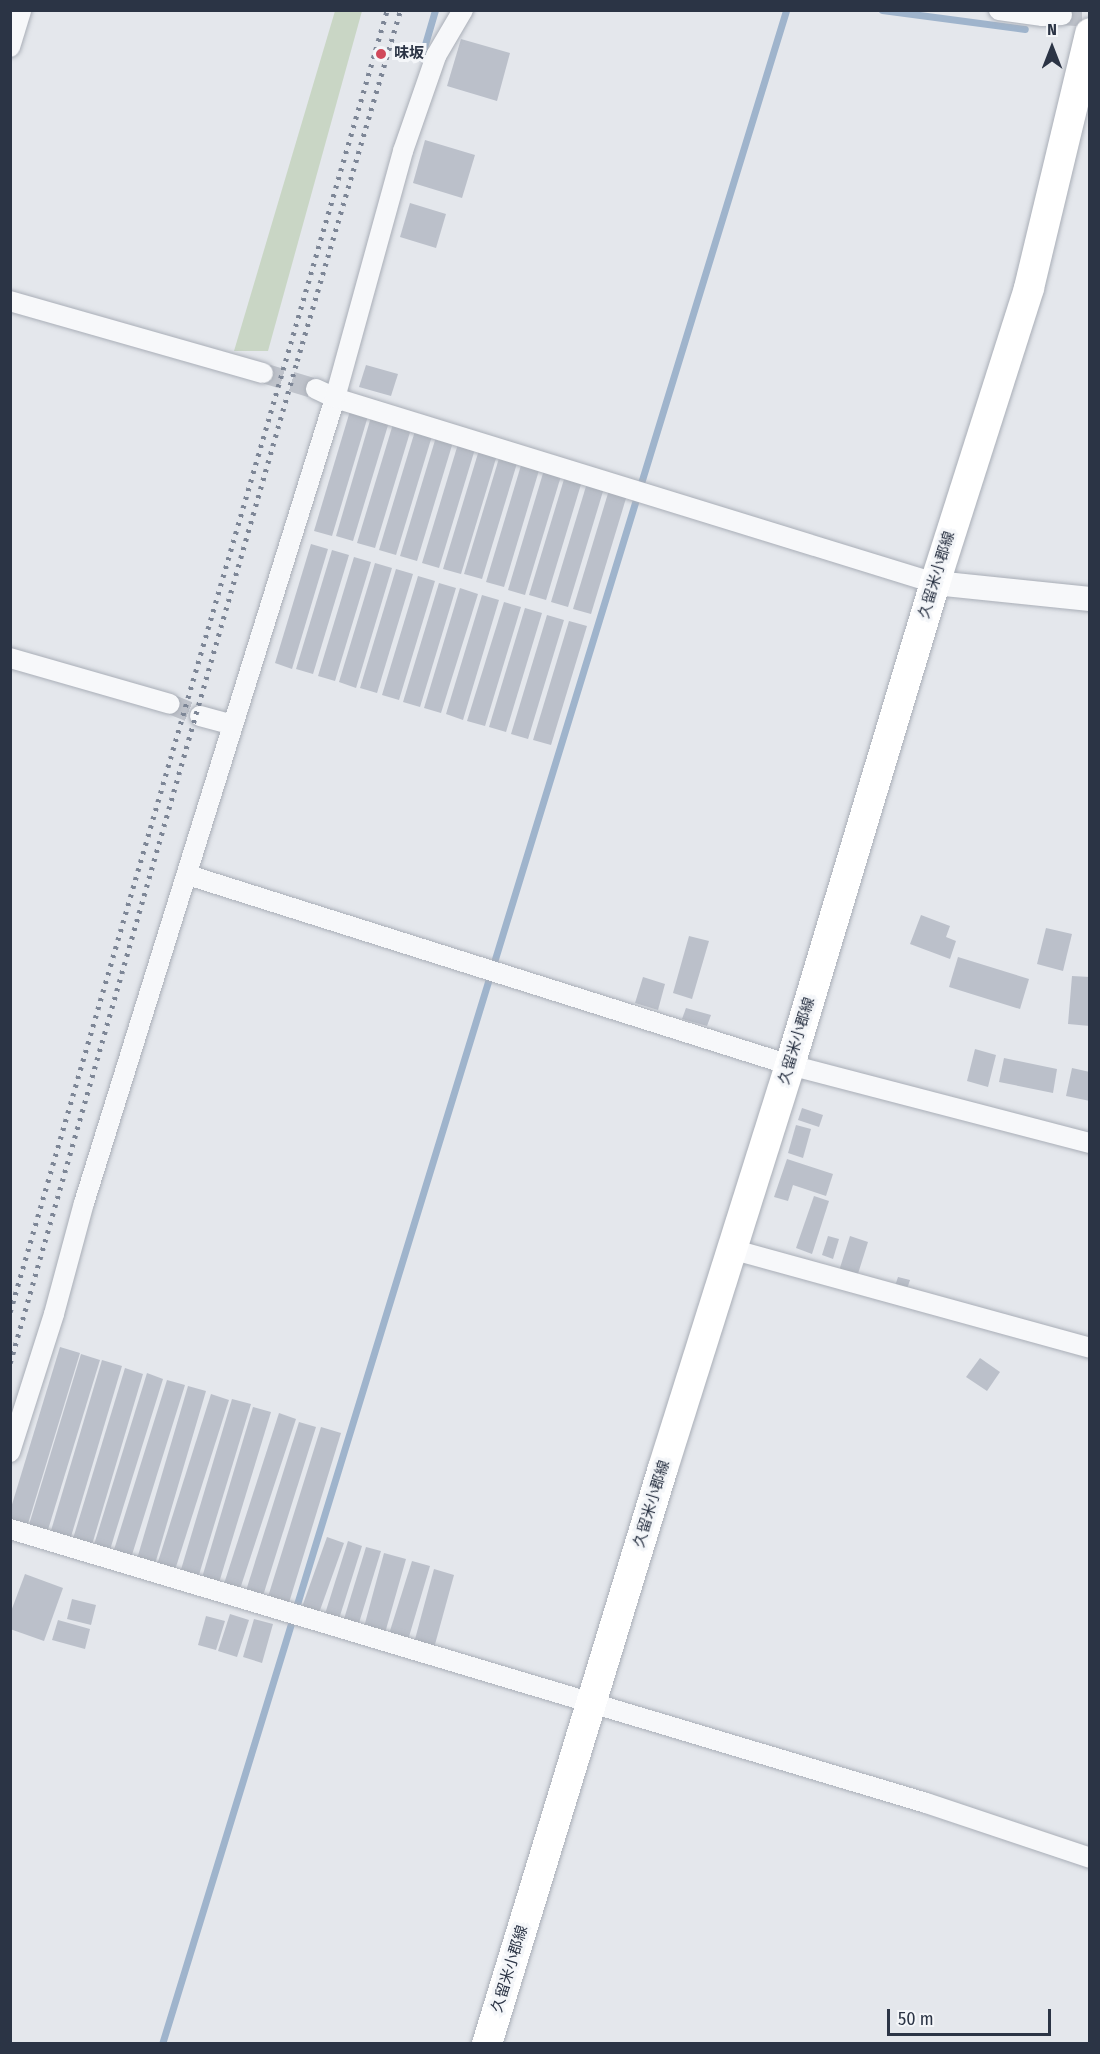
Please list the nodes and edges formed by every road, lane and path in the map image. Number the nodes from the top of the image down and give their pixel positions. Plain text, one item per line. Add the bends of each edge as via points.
1 (21, 10) edge
2 (463, 10) edge
3 (999, 10) edge
4 (1062, 15) dead end
5 (1089, 33) edge
6 (10, 47) edge
7 (10, 301) edge
8 (263, 373) tunnel mouth
9 (316, 389) tunnel mouth
10 (335, 398) junction
11 (935, 583) junction
12 (1089, 599) edge
13 (10, 658) edge
14 (170, 704) tunnel mouth
15 (200, 716) tunnel mouth
16 (233, 725) junction
17 (188, 875) junction
18 (790, 1065) junction
19 (1089, 1143) edge
20 (731, 1249) junction
21 (1089, 1348) edge
22 (10, 1452) edge
23 (10, 1529) edge
24 (590, 1703) junction
25 (1089, 1858) edge
26 (488, 2043) edge

1 - 6 street
2 - 10 street via 436,56 403,151
3 - 4 street
5 - 11 main road, 久留米小郡線 via 1029,288
7 - 8 street
9 - 10 street
10 - 11 street
10 - 16 street
11 - 12 street
11 - 18 main road, 久留米小郡線
13 - 14 street
15 - 16 street
16 - 17 street
17 - 18 street
17 - 22 street
18 - 19 street
18 - 20 main road, 久留米小郡線
20 - 21 street
20 - 24 main road, 久留米小郡線
23 - 24 street
24 - 25 street via 926,1803
24 - 26 main road, 久留米小郡線

